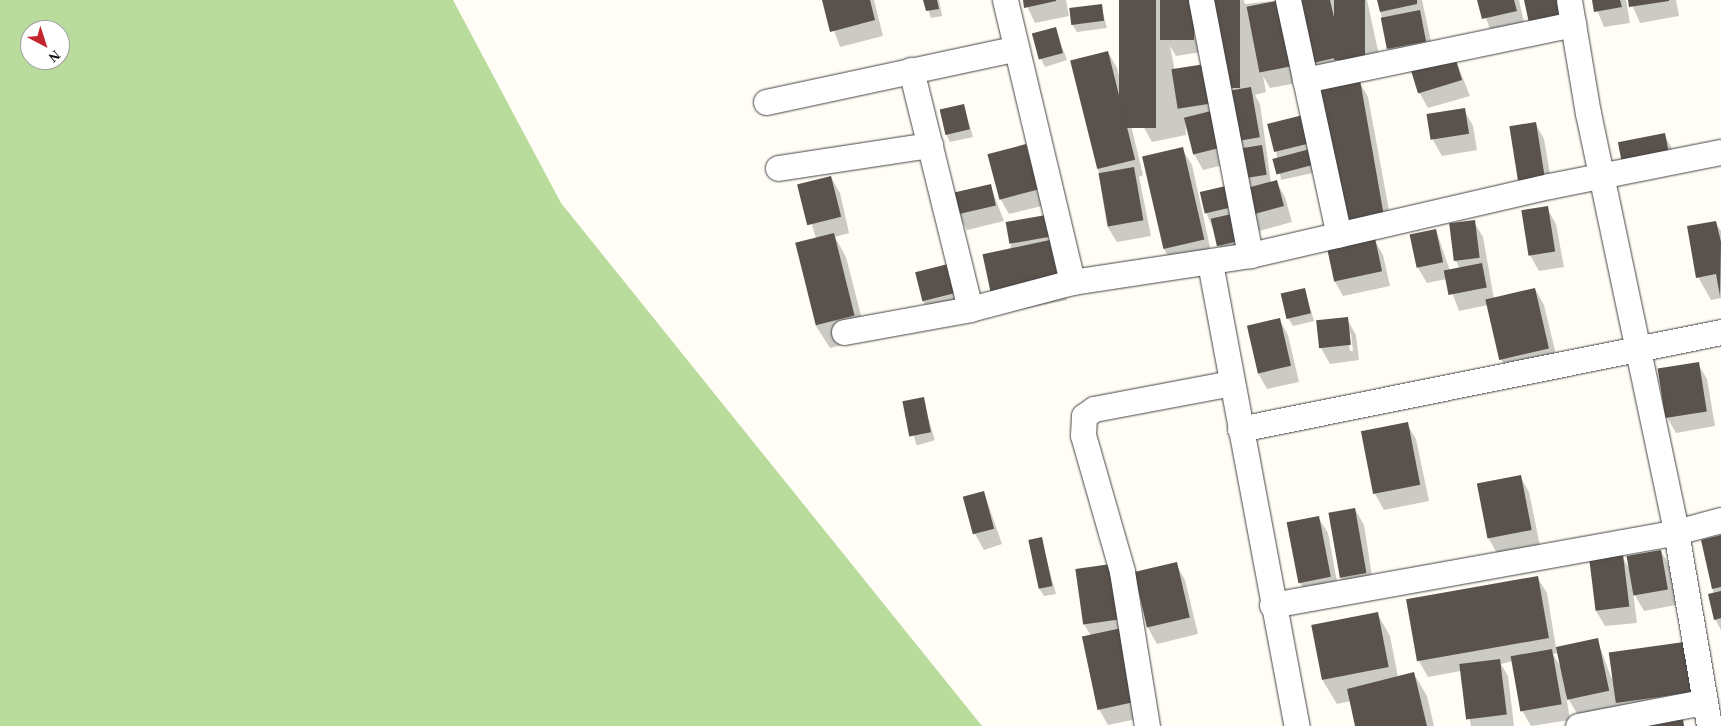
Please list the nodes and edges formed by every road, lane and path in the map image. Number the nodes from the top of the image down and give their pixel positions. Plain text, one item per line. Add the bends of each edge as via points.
1 (1005, 0) edge
2 (1200, 0) edge
3 (1288, 0) edge
4 (1568, 0) edge
5 (1573, 24) junction
6 (1014, 49) junction
7 (911, 70) junction
8 (1305, 80) junction
9 (766, 102) dead end
10 (930, 145) junction
11 (1721, 152) edge
12 (778, 168) dead end
13 (1602, 176) junction
14 (1339, 235) junction
15 (1250, 255) junction
16 (1210, 263) junction
17 (1072, 282) junction
18 (970, 309) junction
19 (844, 332) dead end
20 (1721, 332) edge
21 (1637, 352) junction
22 (1231, 382) junction
23 (1240, 429) junction
24 (1721, 520) edge
25 (1676, 532) junction
26 (1272, 605) junction
27 (1704, 702) junction
28 (1147, 726) edge
29 (1297, 726) edge
30 (1578, 726) edge
31 (1708, 726) edge

1 - 6 street
2 - 15 street
3 - 8 street
4 - 5 street
5 - 8 street
5 - 13 street
6 - 7 street
6 - 17 street
7 - 9 street
7 - 10 street
8 - 14 street
10 - 12 street
10 - 18 street
11 - 13 street
13 - 14 street
13 - 21 street
14 - 15 street
15 - 16 street
16 - 17 street
16 - 22 street
17 - 18 street
18 - 19 street
20 - 21 street
21 - 23 street
21 - 25 street
22 - 23 street
22 - 28 street via 1094,409 1084,416 1084,435 1122,571
23 - 26 street
24 - 25 street
25 - 26 street
25 - 27 street
26 - 29 street
27 - 30 street
27 - 31 street

